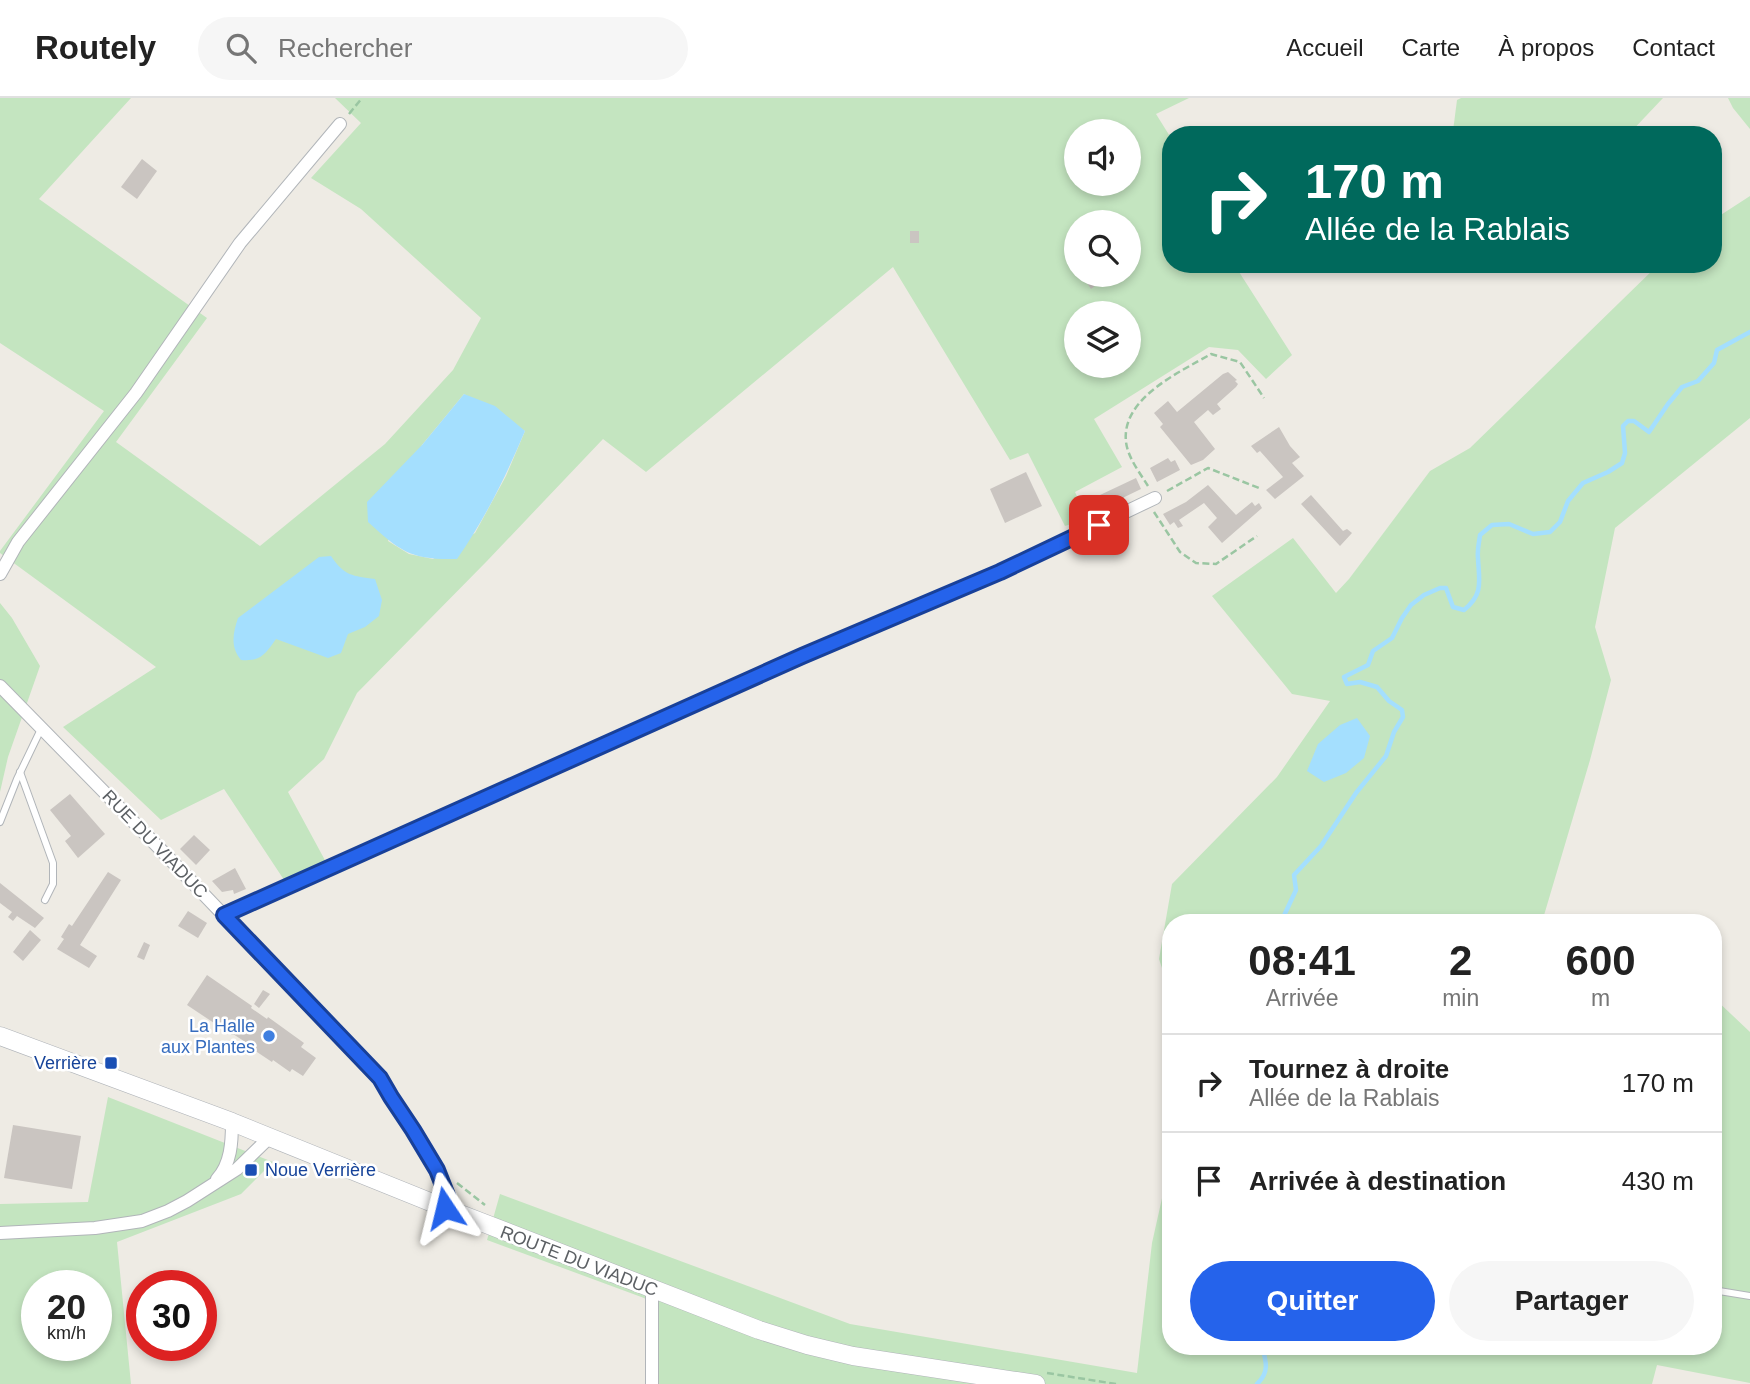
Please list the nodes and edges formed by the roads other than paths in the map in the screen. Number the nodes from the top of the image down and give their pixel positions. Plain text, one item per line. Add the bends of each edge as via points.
1 (340, 124) road end
2 (1152, 499) road end
3 (0, 574) edge
4 (0, 686) edge
5 (42, 727) junction
6 (20, 772) junction
7 (0, 822) edge
8 (45, 900) dead end
9 (224, 915) junction
10 (0, 1036) edge
11 (232, 1122) junction
12 (270, 1137) junction
13 (209, 1187) junction
14 (445, 1208) junction
15 (0, 1233) edge
16 (652, 1290) junction
17 (1722, 1291) edge
18 (1750, 1296) edge
19 (1037, 1378) edge
20 (652, 1384) edge

1 - 3 street via 240,243 136,393 18,542
2 - 9 street via 1000,572
4 - 5 street, RUE DU VIADUC
5 - 6 lane
5 - 9 street, RUE DU VIADUC
6 - 7 lane
6 - 8 lane via 52,863 52,884
9 - 14 street, RUE DU VIADUC via 380,1078 437,1170 448,1198
10 - 11 street, ROUTE DU VIADUC
11 - 12 street, ROUTE DU VIADUC
11 - 13 street via 226,1166
12 - 13 street via 237,1169
12 - 14 street, ROUTE DU VIADUC
13 - 15 street via 142,1221
14 - 16 street, ROUTE DU VIADUC
16 - 19 street, ROUTE DU VIADUC via 760,1330 853,1356
16 - 20 street
17 - 18 lane

